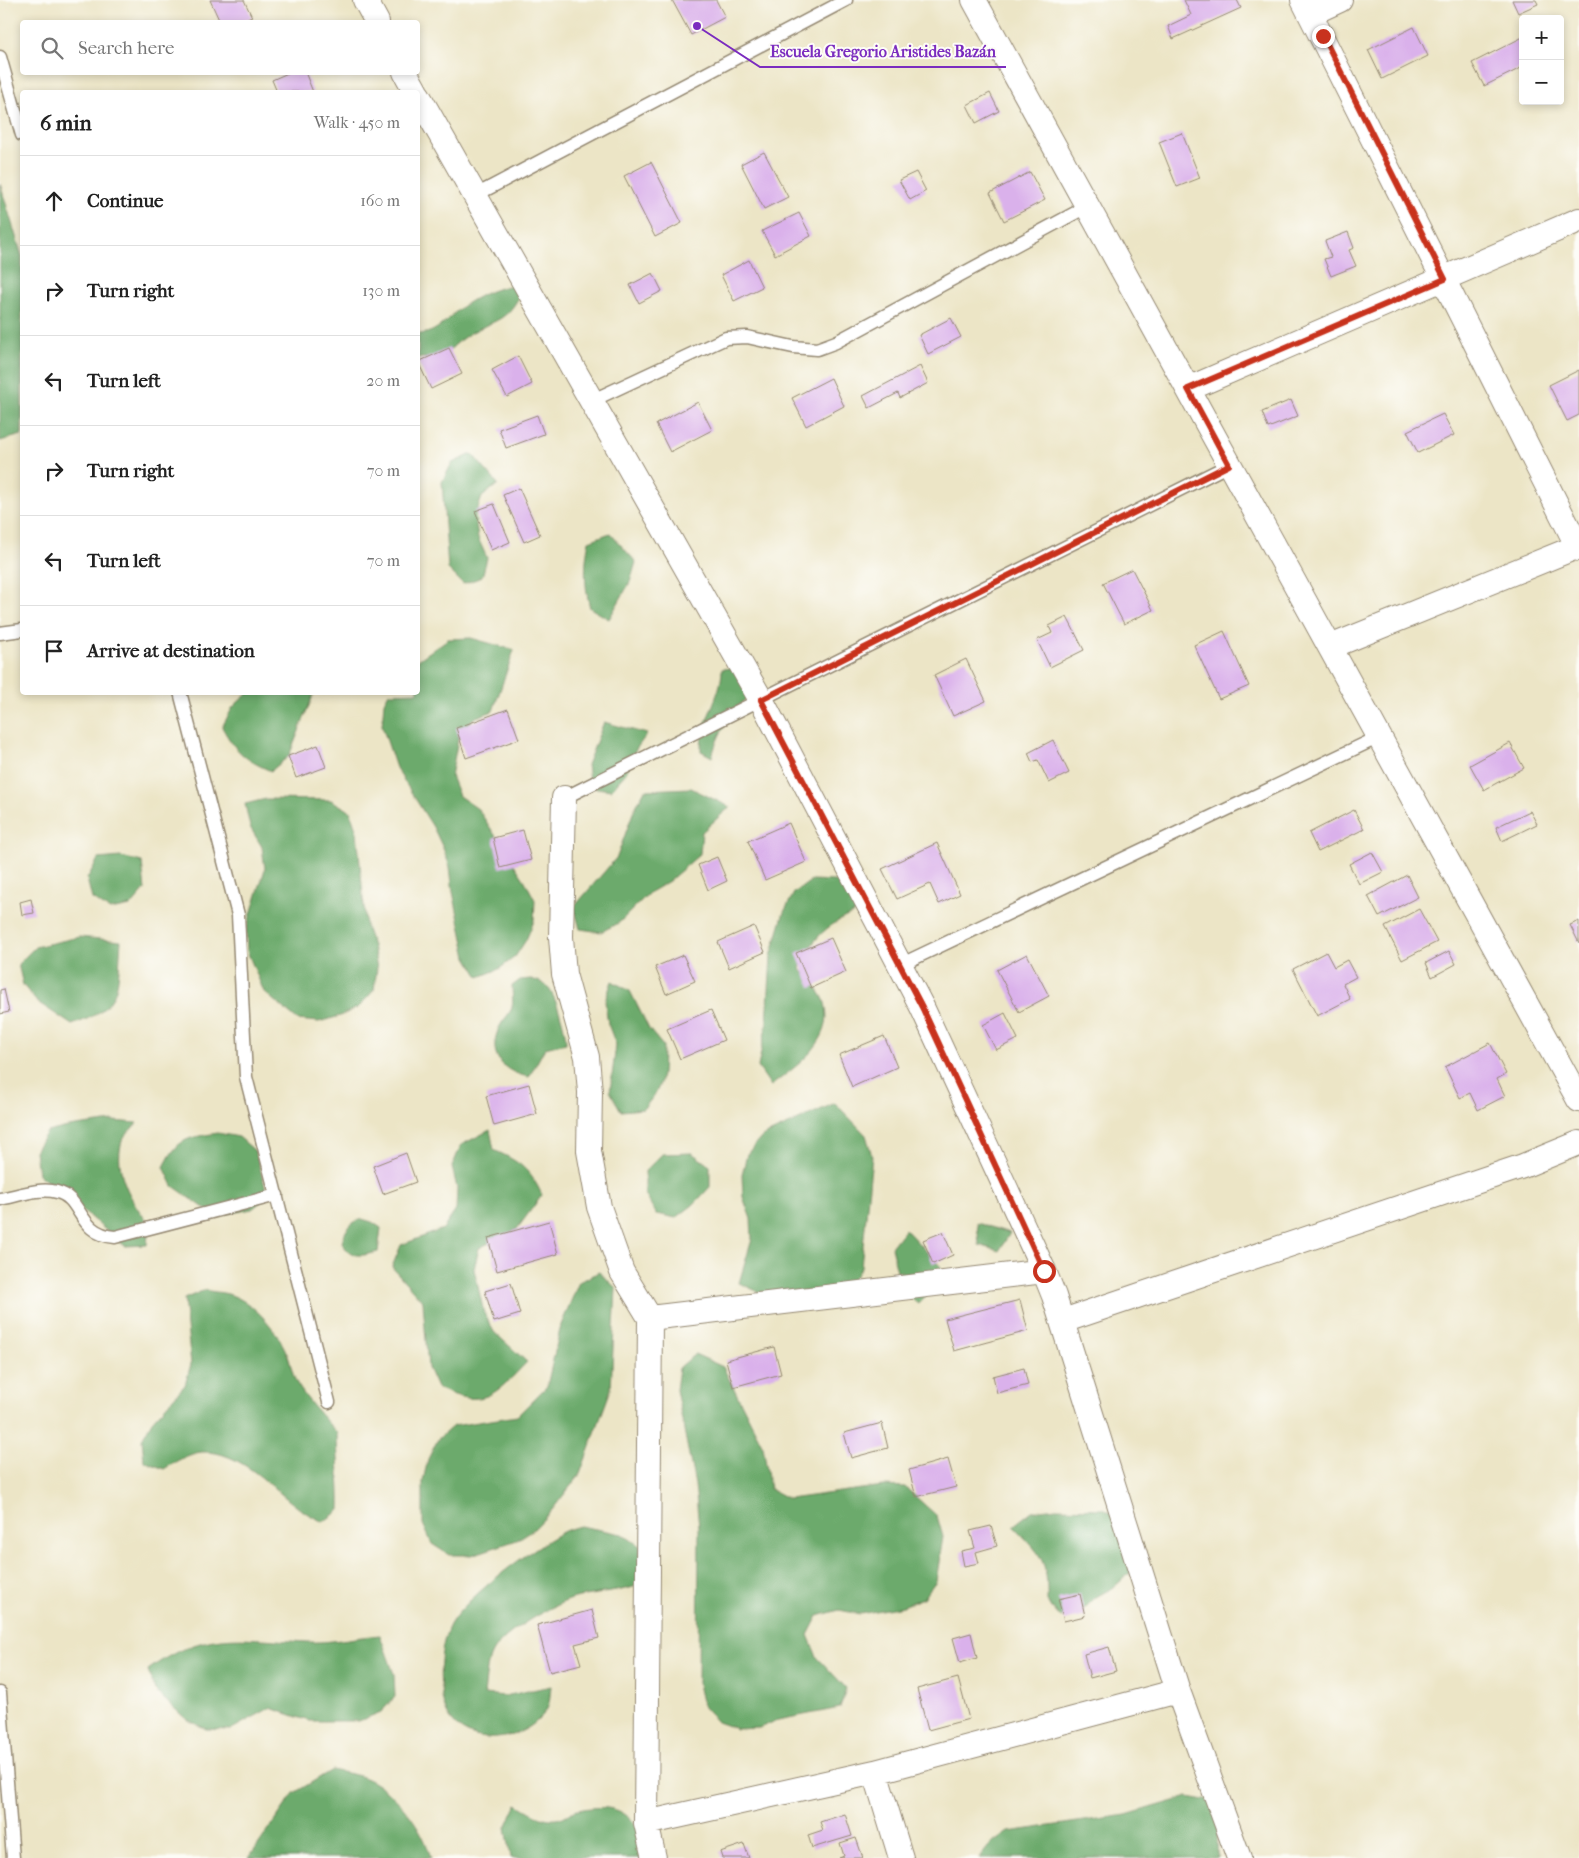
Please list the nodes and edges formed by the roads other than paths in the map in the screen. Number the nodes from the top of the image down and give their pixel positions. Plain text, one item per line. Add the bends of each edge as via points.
1 (365, 0) edge
2 (846, 0) edge
3 (974, 0) edge
4 (1340, 0) edge
5 (1307, 7) edge
6 (376, 20) edge
7 (0, 57) edge
8 (407, 75) edge
9 (415, 90) edge
10 (420, 99) edge
11 (20, 128) edge
12 (474, 196) junction
13 (1088, 206) junction
14 (1579, 220) edge
15 (1445, 279) junction
16 (1188, 389) junction
17 (591, 401) junction
18 (1229, 465) junction
19 (1579, 547) edge
20 (20, 630) edge
21 (0, 634) edge
22 (1330, 647) junction
23 (181, 695) edge
24 (761, 700) junction
25 (1379, 737) junction
26 (564, 798) joint
27 (900, 965) junction
28 (1579, 1100) edge
29 (1579, 1143) edge
30 (277, 1195) junction
31 (0, 1199) edge
32 (1044, 1271) junction
33 (650, 1318) junction
34 (1063, 1321) junction
35 (329, 1402) dead end
36 (1178, 1691) junction
37 (0, 1693) edge
38 (875, 1772) junction
39 (646, 1823) junction
40 (13, 1858) edge
41 (654, 1858) edge
42 (901, 1858) edge
43 (1239, 1858) edge

1 - 6 street
2 - 12 lane
3 - 13 street
4 - 5 street
5 - 15 street
7 - 11 lane
8 - 9 street
10 - 12 street
12 - 17 street
13 - 16 street
13 - 17 lane via 836,342 817,349 747,337 726,338
14 - 15 street
15 - 16 street
15 - 19 street
16 - 18 street
17 - 24 street
18 - 22 street
18 - 24 lane
19 - 22 street
20 - 21 lane
22 - 25 street
23 - 30 lane via 238,915 246,1077
24 - 26 lane
24 - 27 street
25 - 27 lane
25 - 28 street
26 - 33 street via 564,974 587,1058 592,1169 599,1207 622,1272
27 - 32 street
29 - 34 street via 1523,1166
30 - 31 lane via 115,1236 101,1236 93,1231 67,1197 59,1192 48,1190
30 - 35 lane
32 - 33 street
32 - 34 street
33 - 39 street
34 - 36 street
36 - 38 street
36 - 43 street
37 - 40 lane
38 - 39 street
38 - 42 street
39 - 41 street

